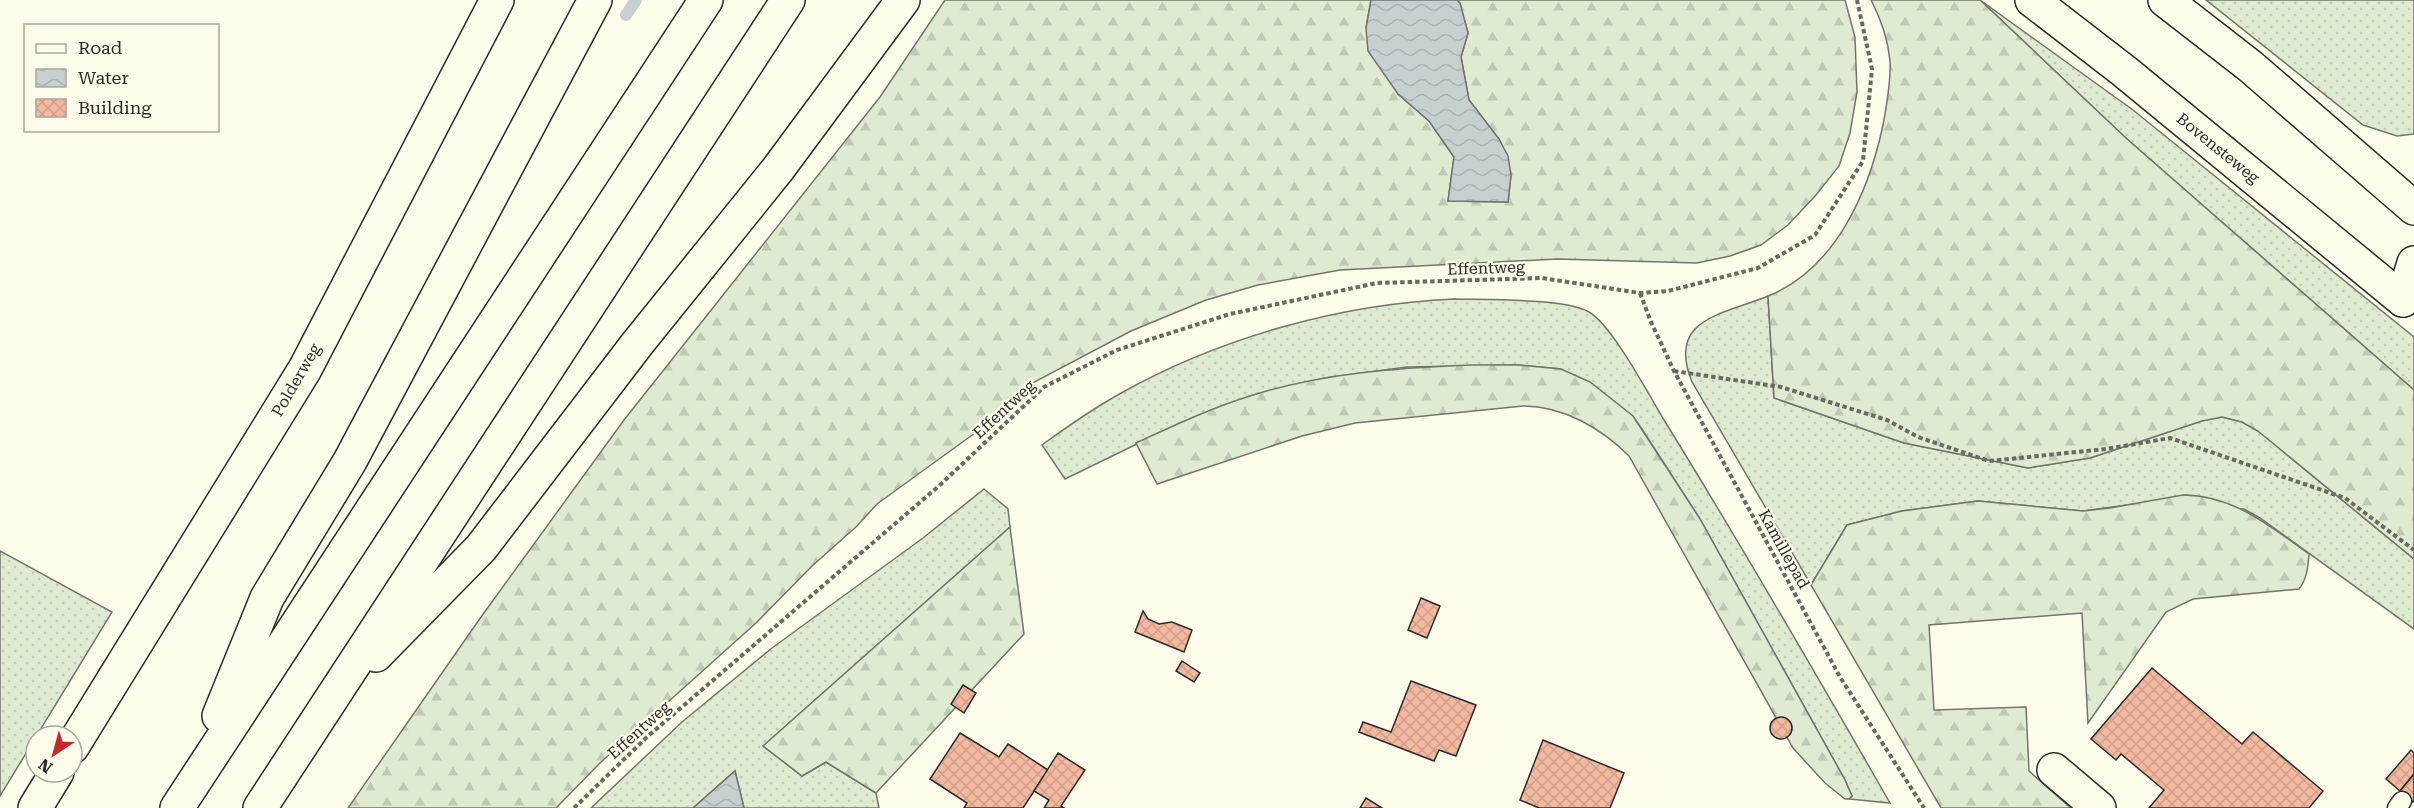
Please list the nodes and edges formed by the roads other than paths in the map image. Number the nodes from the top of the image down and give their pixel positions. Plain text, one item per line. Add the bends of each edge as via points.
1 (497, 0) edge
2 (595, 0) edge
3 (706, 0) edge
4 (788, 0) edge
5 (903, 0) edge
6 (2032, 0) edge
7 (2165, 0) edge
8 (2414, 208) edge
9 (2414, 263) edge
10 (2408, 297) edge
11 (324, 707) junction
12 (84, 728) edge
13 (2054, 770) dead end
14 (50, 784) edge
15 (184, 798) edge
16 (35, 808) edge
17 (260, 808) edge
18 (2099, 808) edge

1 - 12 main road, Polderweg via 305,369
2 - 15 main road via 350,461 267,598
3 - 15 main road
4 - 11 main road
5 - 11 main road via 778,169 637,344 481,548
6 - 10 main road, Bovensteweg
7 - 8 main road via 2250,66
9 - 10 main road
11 - 17 main road
13 - 18 main road
14 - 16 main road

